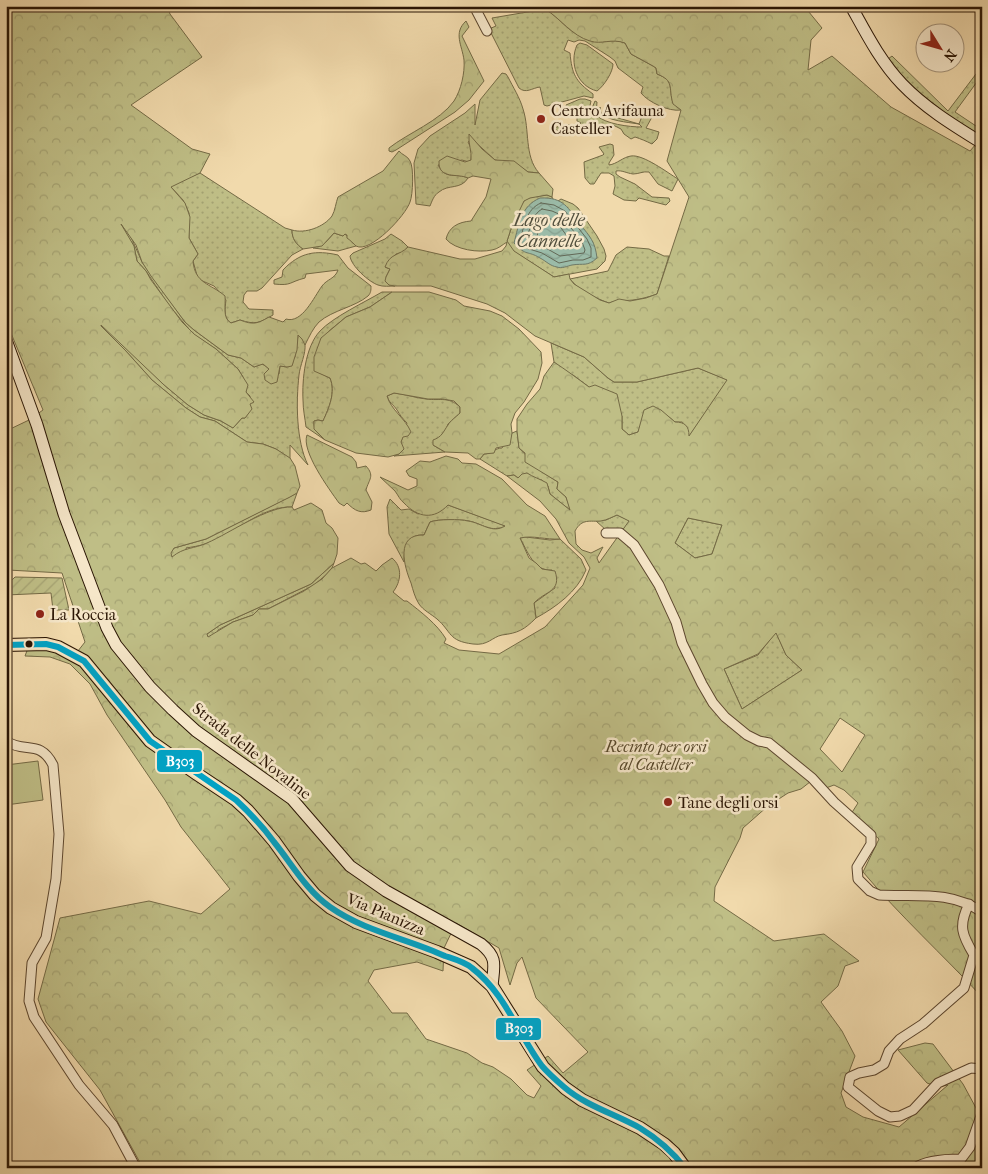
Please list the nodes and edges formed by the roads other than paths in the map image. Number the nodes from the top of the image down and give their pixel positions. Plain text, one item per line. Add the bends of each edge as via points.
1 (474, 6) edge
2 (851, 6) edge
3 (487, 31) dead end
4 (982, 143) edge
5 (6, 340) edge
6 (606, 533) dead end
7 (27, 644) junction
8 (6, 645) edge
9 (6, 651) edge
10 (6, 741) edge
11 (969, 904) junction
12 (982, 912) edge
13 (492, 986) junction
14 (982, 1069) edge
15 (982, 1113) edge
16 (136, 1168) edge
17 (685, 1168) edge
18 (915, 1168) edge

1 - 3 street
2 - 4 street via 900,82 930,109
5 - 13 street, Strada delle Novaline via 37,425 64,514 106,628 116,645 150,687 196,731 292,799 350,866 490,952 494,963
6 - 11 street via 620,534 634,545 659,585 702,684 725,717 746,735 769,743 812,778 871,835 871,844 857,867 858,879 879,895 928,894
7 - 8 main road
7 - 9 street, Via Pianizza
7 - 13 main road, Via Pianizza via 58,646 84,660 150,741 248,811 299,876 331,908 356,922 457,960
10 - 16 street via 12,746 39,749 53,764 59,834 56,879 46,938 32,963 30,1002 34,1017 79,1085 113,1125
11 - 12 street
11 - 14 street via 963,917 962,931 974,955 964,988 923,1024 900,1039 889,1051 884,1064 850,1077 848,1087 878,1111 890,1117 900,1116 913,1110 938,1083 971,1068
13 - 17 main road, Via Pianizza via 543,1067 565,1088 582,1100 640,1128 664,1144
15 - 18 street via 970,1147 961,1159

